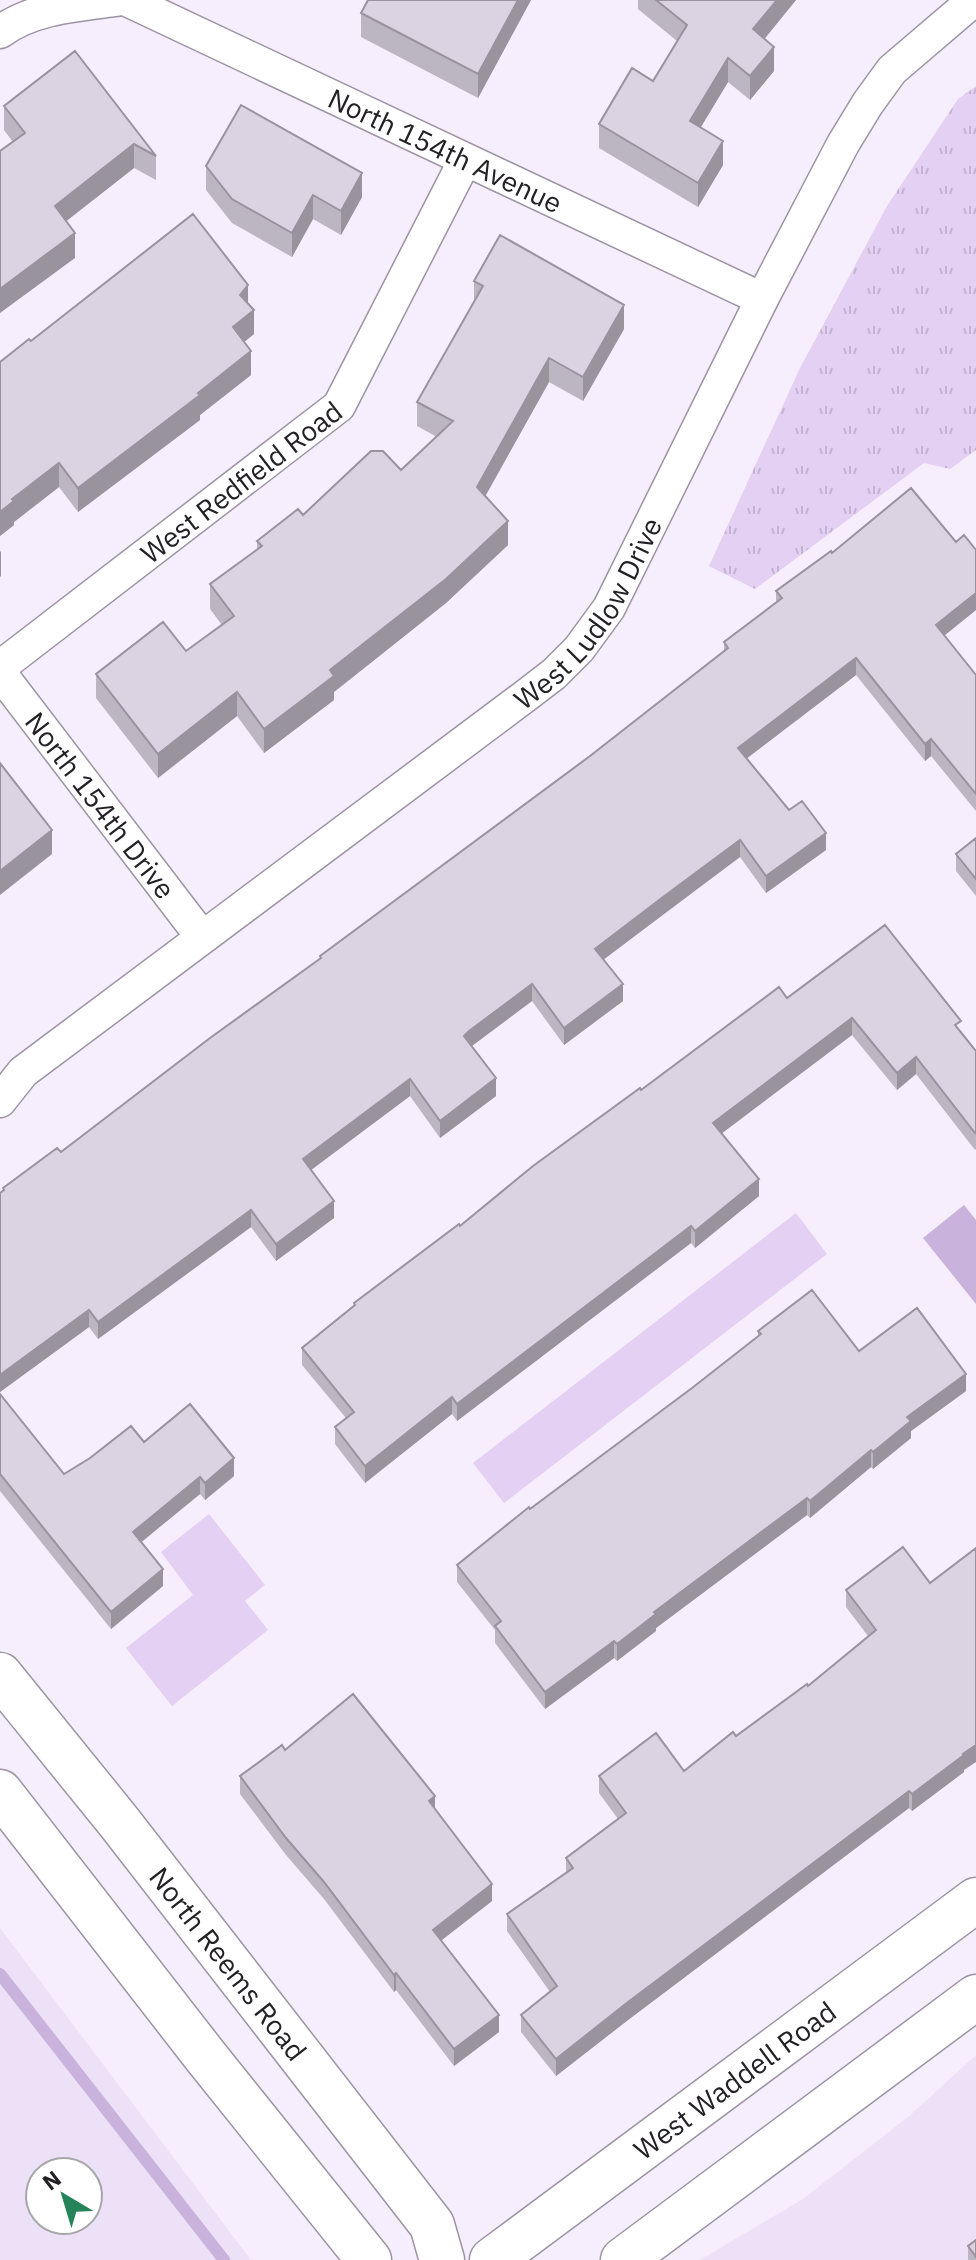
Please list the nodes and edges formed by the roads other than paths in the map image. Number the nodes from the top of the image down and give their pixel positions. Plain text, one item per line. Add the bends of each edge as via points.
1 (116, 0) edge
2 (127, 0) edge
3 (974, 0) edge
4 (0, 32) edge
5 (465, 160) junction
6 (762, 299) junction
7 (0, 670) edge
8 (202, 937) junction
9 (12, 1076) edge
10 (0, 1101) edge
11 (0, 1675) edge
12 (0, 1792) edge
13 (976, 1900) edge
14 (976, 1997) edge
15 (369, 2260) edge
16 (442, 2260) edge
17 (492, 2260) edge
18 (623, 2260) edge

1 - 4 street via 63,7 14,21
2 - 5 street, North 154th Avenue
3 - 6 street, West Ludlow Drive via 884,81 843,144
5 - 6 street, North 154th Avenue
5 - 7 street, West Redfield Road via 339,406
6 - 8 street, West Ludlow Drive via 609,608 579,649 524,697
7 - 8 street, North 154th Drive
8 - 9 street, West Ludlow Drive
9 - 10 street, West Ludlow Drive
11 - 16 main road, North Reems Road via 432,2225
12 - 15 main road
13 - 17 main road, West Waddell Road
14 - 18 main road

